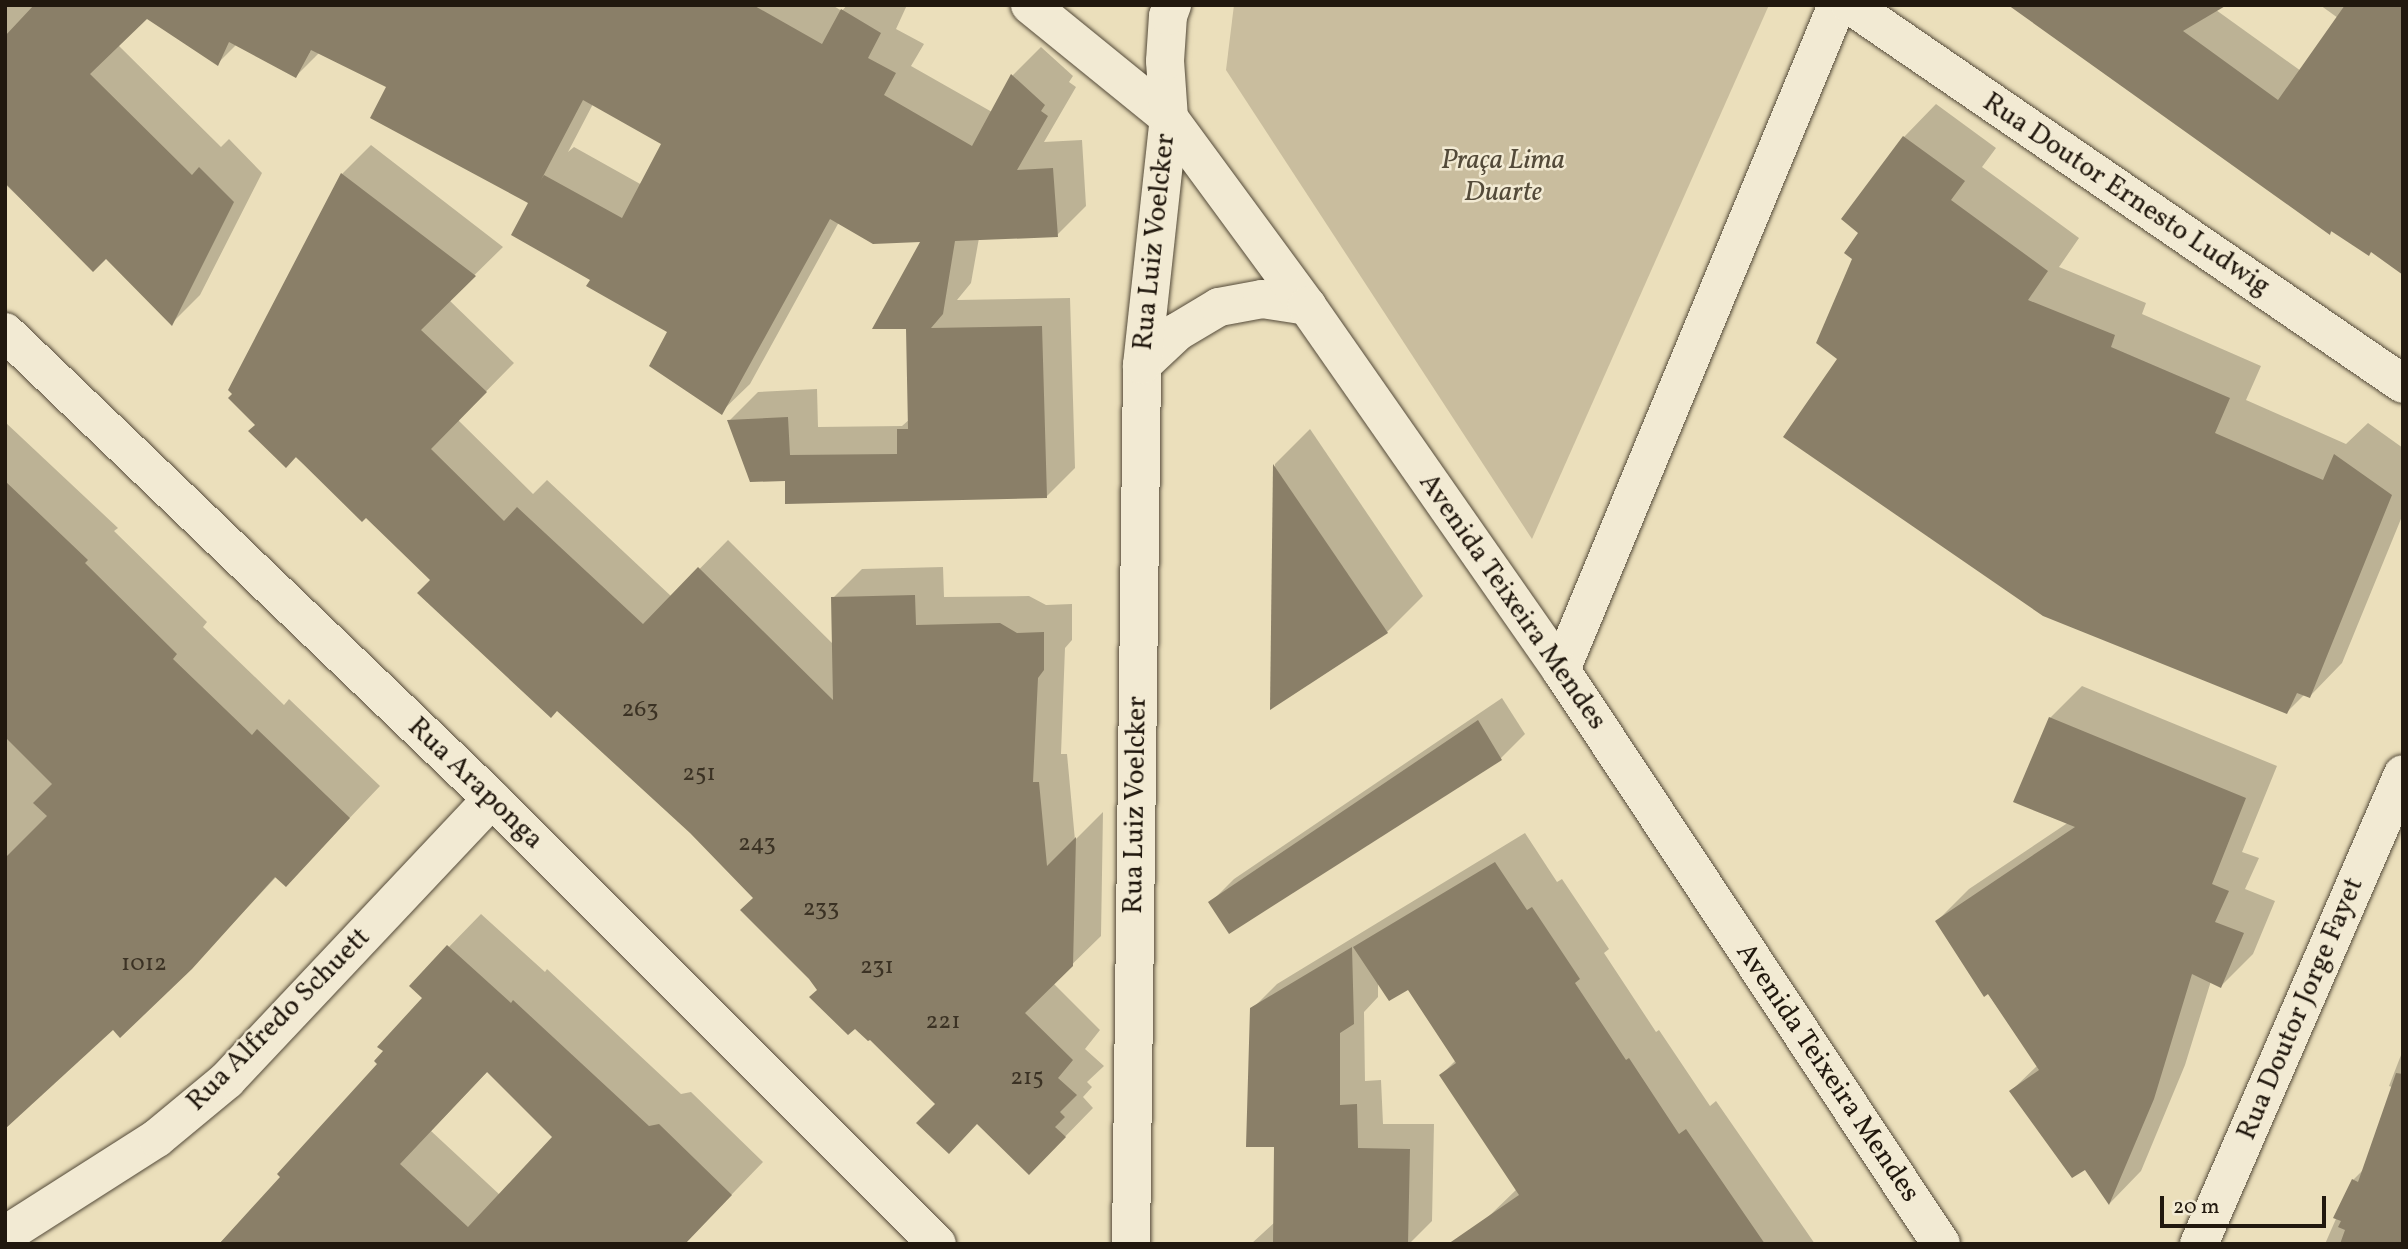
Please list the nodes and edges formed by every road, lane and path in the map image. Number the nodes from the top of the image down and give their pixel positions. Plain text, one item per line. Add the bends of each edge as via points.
1 (1030, 5) edge
2 (1172, 5) edge
3 (1838, 5) edge
4 (1850, 5) edge
5 (1169, 118) junction
6 (1307, 306) junction
7 (5, 332) edge
8 (1142, 365) junction
9 (2403, 384) edge
10 (1561, 670) junction
11 (2403, 774) edge
12 (492, 799) junction
13 (5, 1235) edge
14 (937, 1244) edge
15 (1131, 1244) edge
16 (1941, 1244) edge
17 (2199, 1244) edge

1 - 5 street, Avenida Teixeira Mendes
2 - 5 street, Rua Luiz Voelcker via 1165,61
3 - 10 street
4 - 9 street, Rua Doutor Ernesto Ludwig
5 - 6 street, Avenida Teixeira Mendes
5 - 8 street, Rua Luiz Voelcker
6 - 8 street, Rua Luiz Voelcker via 1262,299 1219,307 1177,332
6 - 10 street, Avenida Teixeira Mendes
7 - 12 street, Rua Araponga
8 - 15 street, Rua Luiz Voelcker
10 - 16 street, Avenida Teixeira Mendes
11 - 17 street, Rua Doutor Jorge Fayet
12 - 13 street, Rua Alfredo Schuett via 227,1080 157,1138
12 - 14 street, Rua Araponga

